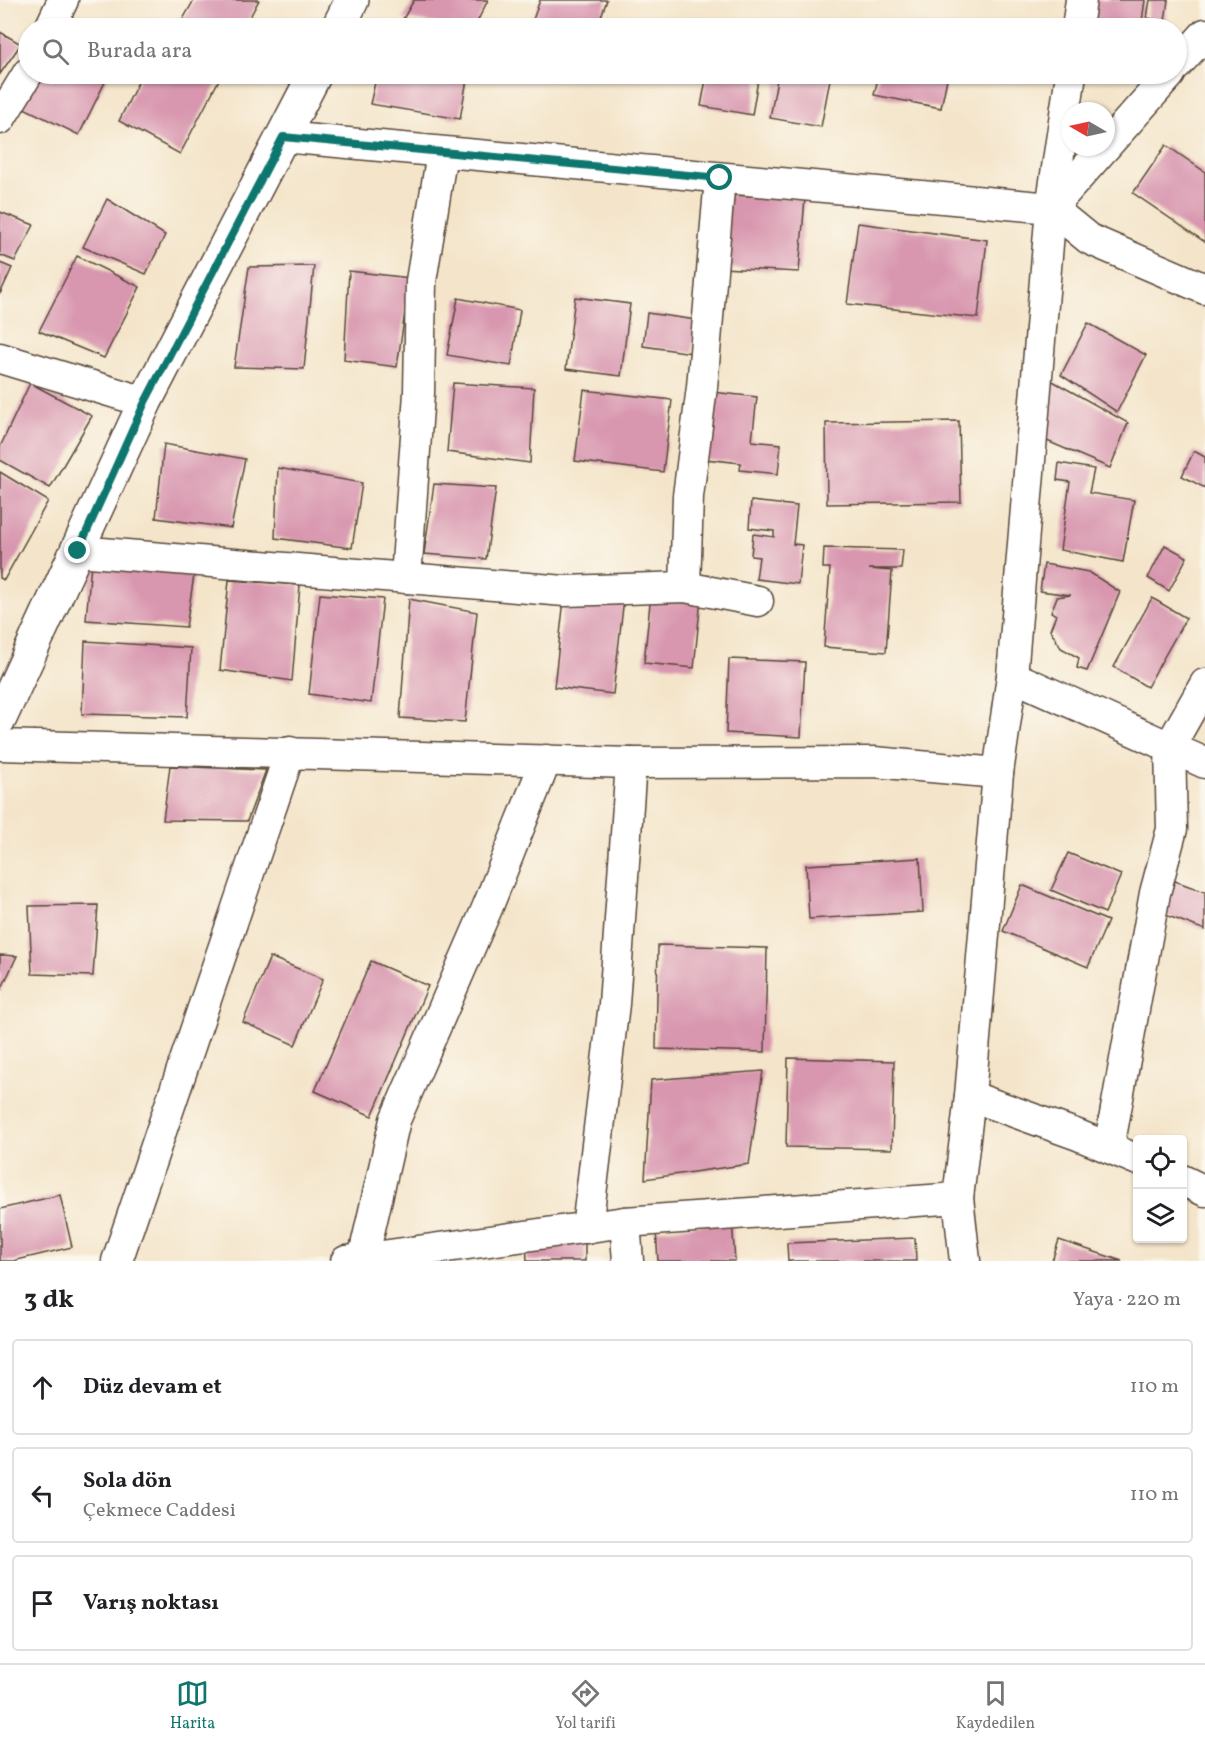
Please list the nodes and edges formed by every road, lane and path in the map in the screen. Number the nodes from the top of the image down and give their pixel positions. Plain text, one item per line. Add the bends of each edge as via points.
1 (63, 0) edge
2 (352, 0) edge
3 (1081, 0) edge
4 (55, 18) edge
5 (343, 18) edge
6 (1078, 18) edge
7 (1205, 34) edge
8 (1187, 54) edge
9 (21, 84) edge
10 (310, 84) edge
11 (1070, 84) edge
12 (1161, 84) edge
13 (0, 119) edge
14 (283, 137) junction
15 (1115, 137) edge
16 (442, 153) junction
17 (1098, 156) edge
18 (720, 178) junction
19 (1051, 208) junction
20 (1205, 289) edge
21 (0, 358) edge
22 (145, 402) junction
23 (78, 551) junction
24 (406, 578) junction
25 (685, 587) junction
26 (758, 601) dead end
27 (1011, 676) junction
28 (1205, 684) edge
29 (0, 718) edge
30 (0, 745) edge
31 (1170, 746) junction
32 (290, 752) junction
33 (546, 760) junction
34 (631, 763) junction
35 (1205, 763) edge
36 (998, 773) junction
37 (970, 1096) junction
38 (1109, 1148) junction
39 (1133, 1158) edge
40 (1187, 1182) edge
41 (1205, 1191) edge
42 (958, 1197) junction
43 (625, 1222) junction
44 (587, 1228) junction
45 (354, 1260) edge
46 (117, 1261) edge
47 (628, 1261) edge
48 (965, 1261) edge

1 - 4 street
2 - 5 main road
3 - 6 street
7 - 8 street
9 - 13 street
10 - 14 main road
11 - 19 street
12 - 15 street
14 - 16 street
14 - 22 main road
16 - 18 street
16 - 24 street via 421,281 419,393
17 - 19 street
18 - 19 street
18 - 25 street via 702,387 688,496
19 - 20 street via 1089,239
19 - 27 street
21 - 22 street
22 - 23 main road
23 - 24 street
23 - 29 main road
24 - 25 street via 565,591
25 - 26 street
27 - 31 street
27 - 36 street
28 - 31 street
30 - 32 street
31 - 35 street
31 - 38 street via 1172,829 1155,893
32 - 33 street
32 - 46 street
33 - 34 street
33 - 45 street via 395,1120
34 - 36 street via 874,762
34 - 44 street via 614,1005
36 - 37 street
37 - 38 street
37 - 42 street
38 - 39 street
40 - 41 street
42 - 43 street
42 - 48 street
43 - 44 street
43 - 47 street
44 - 45 street

